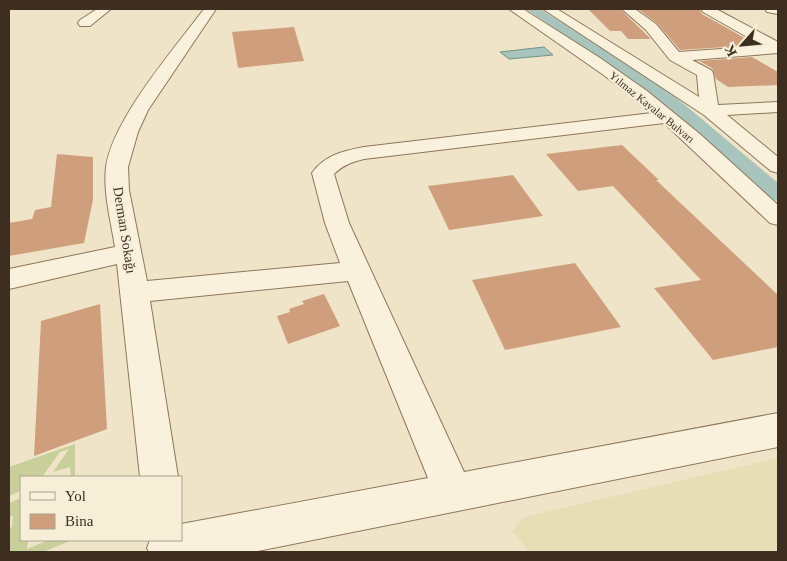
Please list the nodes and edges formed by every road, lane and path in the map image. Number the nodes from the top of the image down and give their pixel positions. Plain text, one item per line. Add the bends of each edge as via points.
1 (105, 9) edge
2 (210, 9) edge
3 (515, 9) edge
4 (549, 9) edge
5 (628, 9) edge
6 (707, 9) edge
7 (771, 9) edge
8 (778, 10) edge
9 (85, 23) dead end
10 (778, 48) edge
11 (675, 57) junction
12 (778, 108) edge
13 (710, 111) junction
14 (668, 117) junction
15 (778, 167) edge
16 (778, 218) edge
17 (128, 253) junction
18 (356, 271) junction
19 (9, 279) edge
20 (135, 292) junction
21 (778, 430) edge
22 (159, 476) edge
23 (454, 493) junction
24 (168, 547) edge

1 - 9 street
2 - 17 street, Derman Sokağı via 139,110 120,153 118,190
3 - 14 street, Yılmaz Kayalar Bulvarı via 612,74
4 - 13 street, Yılmaz Kayalar Bulvarı
5 - 11 street via 652,28
6 - 10 street
7 - 8 street
10 - 11 street
11 - 13 street via 705,73
12 - 13 street
13 - 15 street, Yılmaz Kayalar Bulvarı
14 - 16 street, Yılmaz Kayalar Bulvarı
14 - 18 street via 339,158 323,173
17 - 19 street
17 - 20 street, Derman Sokağı
18 - 20 street
18 - 23 street
20 - 22 street, Derman Sokağı
21 - 23 street
23 - 24 street

